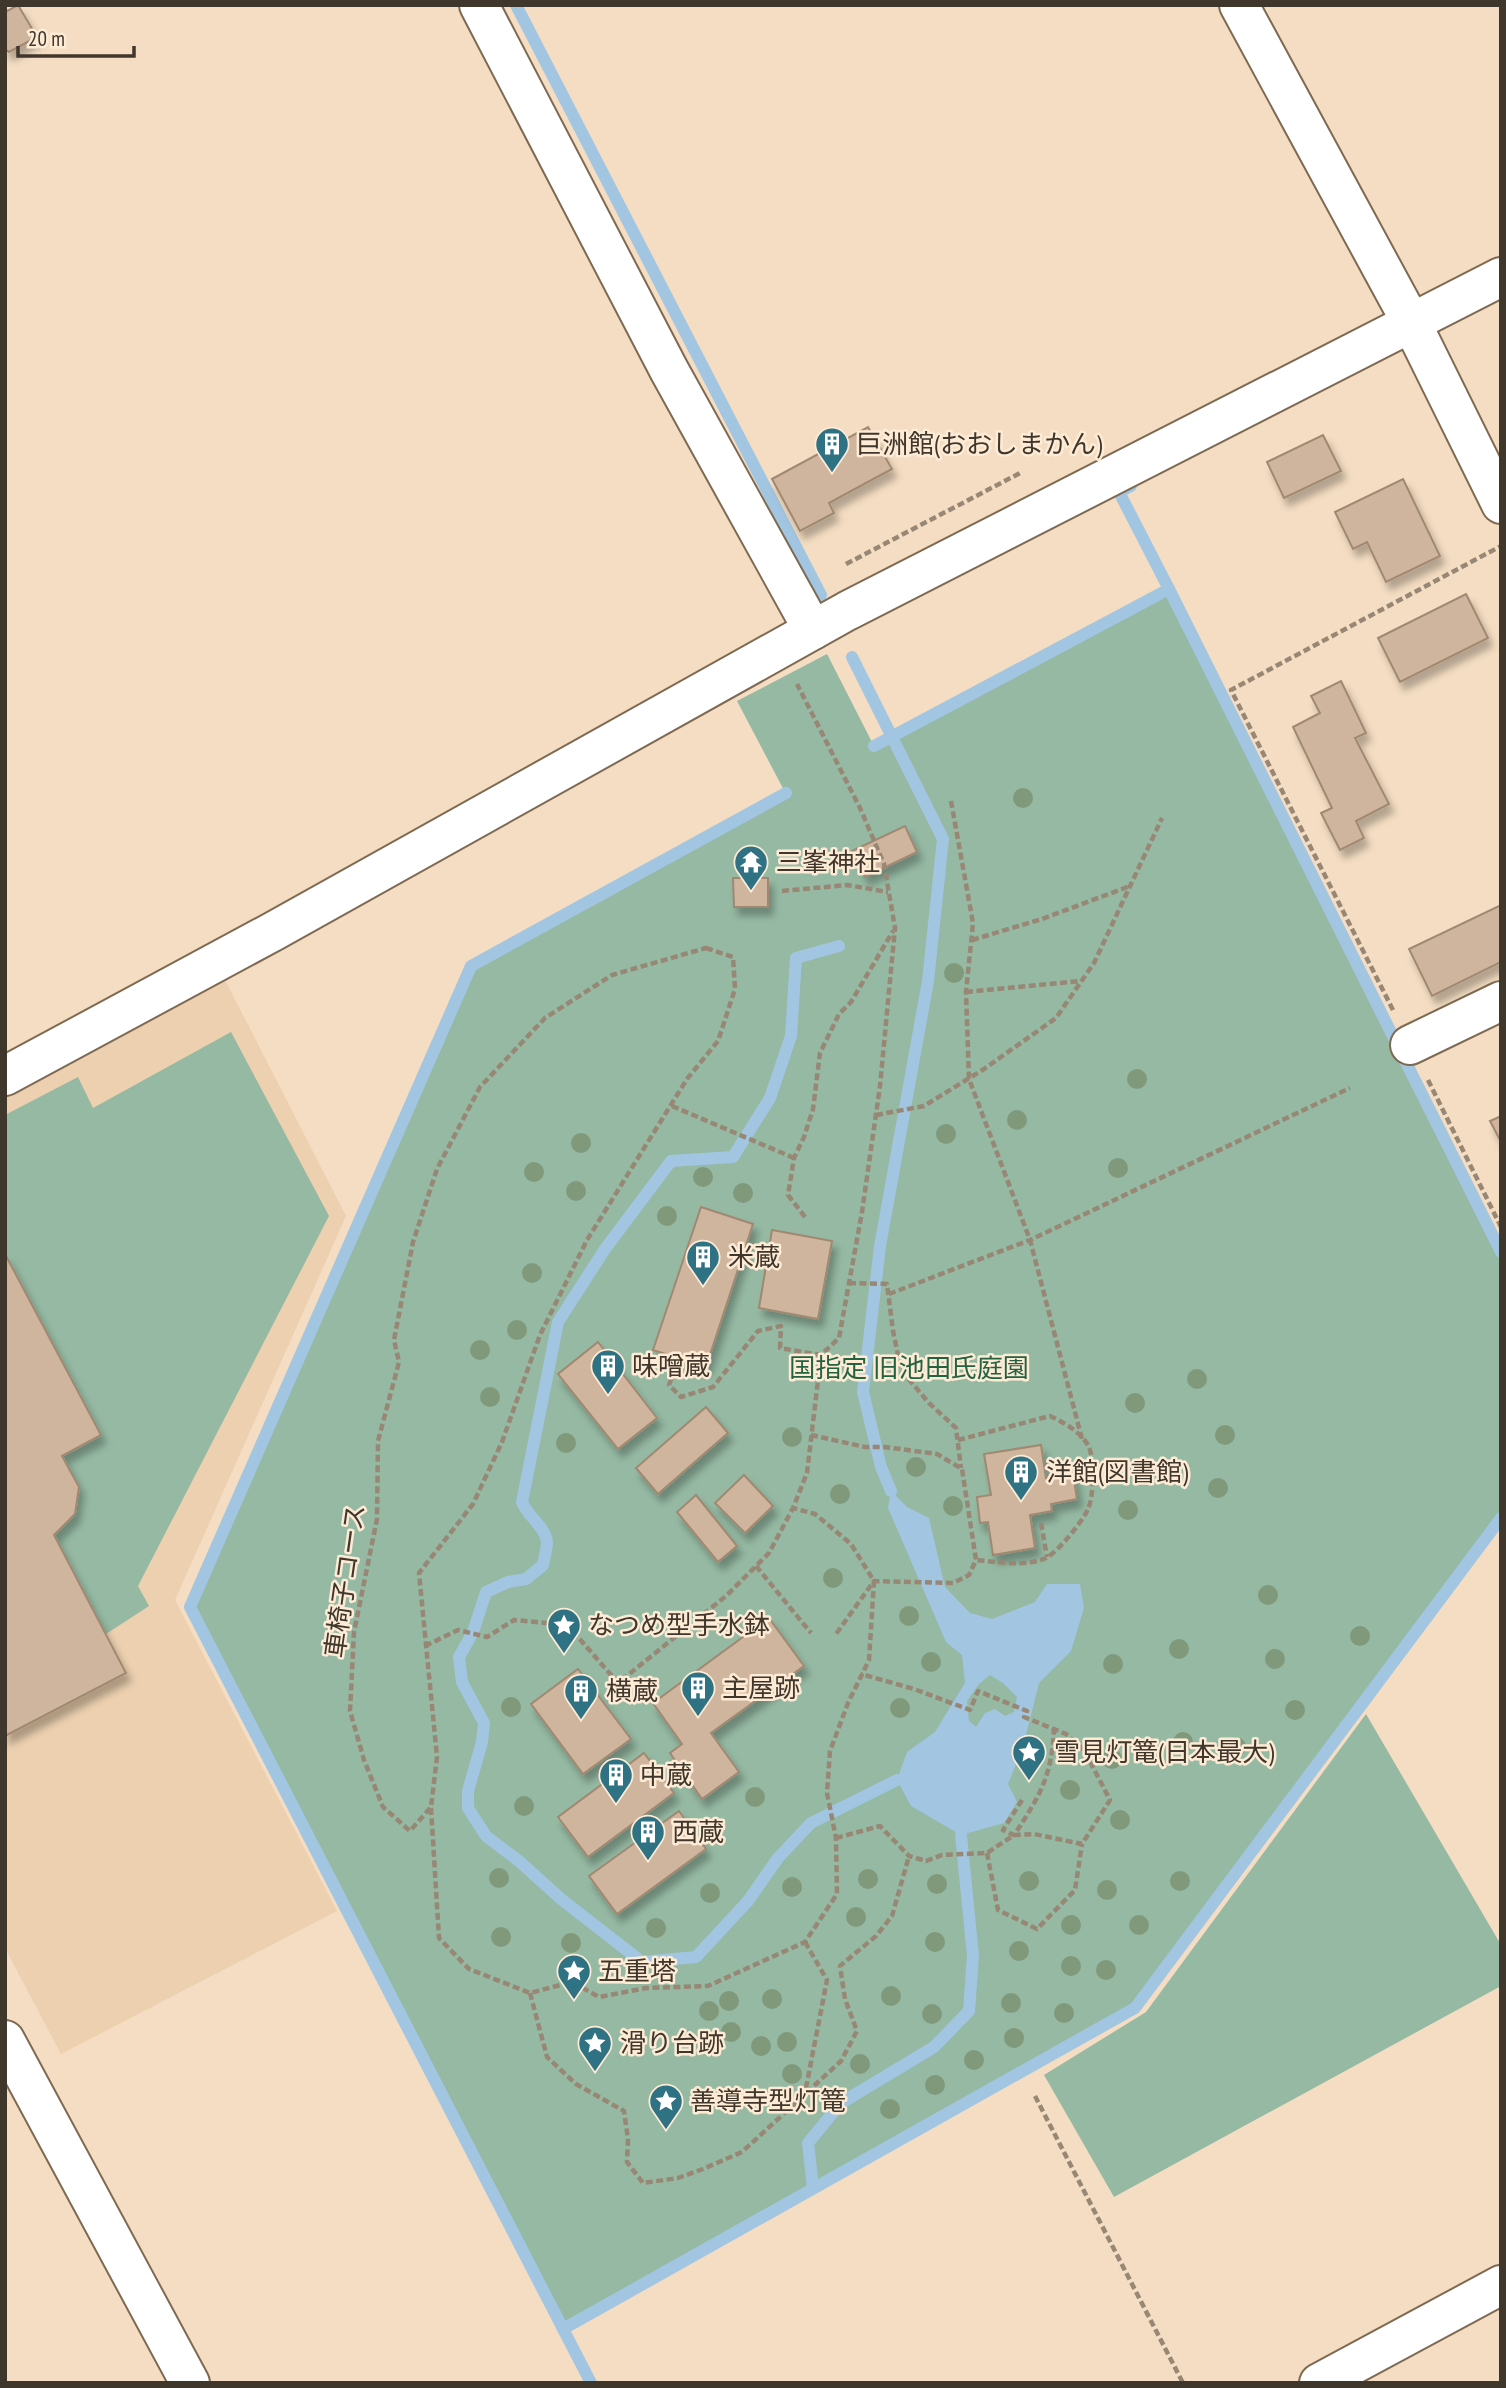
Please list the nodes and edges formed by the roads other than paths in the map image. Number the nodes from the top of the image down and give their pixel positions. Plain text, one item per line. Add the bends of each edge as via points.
1 (479, 5) edge
2 (1239, 5) edge
3 (1501, 276) edge
4 (1410, 322) junction
5 (1501, 504) edge
6 (813, 630) junction
7 (1501, 1001) edge
8 (1410, 1045) road end
9 (5, 1076) edge
10 (5, 2040) edge
11 (1501, 2286) edge
12 (190, 2383) edge
13 (1319, 2383) edge

1 - 6 street via 669,370
2 - 4 street
3 - 4 street
4 - 5 street
4 - 6 street
6 - 9 street via 286,925
7 - 8 street
10 - 12 street
11 - 13 street

